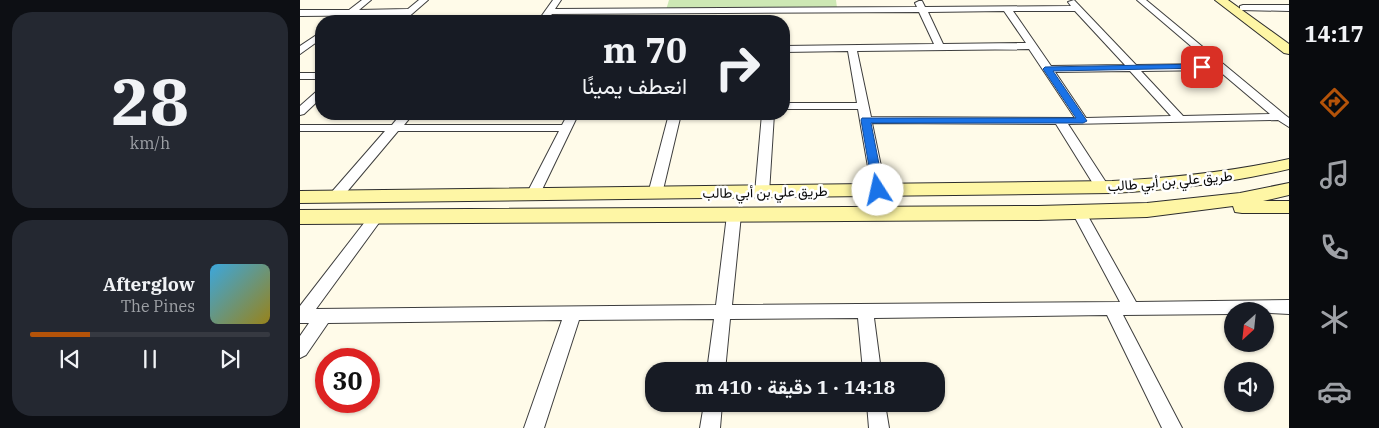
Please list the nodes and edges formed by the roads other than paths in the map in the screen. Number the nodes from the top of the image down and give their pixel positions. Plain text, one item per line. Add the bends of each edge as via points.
1 (367, 0) edge
2 (424, 0) edge
3 (557, 0) edge
4 (630, 0) edge
5 (841, 0) edge
6 (918, 0) edge
7 (1140, 0) edge
8 (1221, 0) edge
9 (1233, 0) edge
10 (1283, 0) edge
11 (1074, 4) edge
12 (1289, 4) edge
13 (1243, 8) junction
14 (1289, 8) edge
15 (922, 9) junction
16 (1007, 9) junction
17 (784, 10) junction
18 (842, 10) junction
19 (549, 11) junction
20 (702, 11) junction
21 (351, 12) junction
22 (411, 12) junction
23 (624, 12) junction
24 (300, 13) edge
25 (347, 15) edge
26 (408, 15) edge
27 (546, 15) edge
28 (623, 15) edge
29 (701, 15) edge
30 (784, 15) edge
31 (315, 40) edge
32 (1289, 40) edge
33 (1033, 46) junction
34 (940, 47) junction
35 (790, 48) edge
36 (852, 48) junction
37 (1289, 50) edge
38 (300, 51) edge
39 (1219, 66) junction
40 (1133, 68) junction
41 (1048, 69) junction
42 (300, 76) edge
43 (315, 76) edge
44 (315, 98) edge
45 (790, 106) edge
46 (863, 106) junction
47 (300, 112) edge
48 (1180, 119) junction
49 (402, 120) edge
50 (570, 120) edge
51 (674, 120) edge
52 (768, 120) edge
53 (866, 120) junction
54 (1060, 120) junction
55 (1083, 121) junction
56 (1285, 121) edge
57 (300, 128) edge
58 (395, 128) junction
59 (566, 128) junction
60 (1289, 164) edge
61 (1102, 187) junction
62 (1289, 189) edge
63 (878, 190) junction
64 (762, 192) junction
65 (655, 194) junction
66 (533, 195) junction
67 (300, 197) edge
68 (335, 197) junction
69 (1179, 206) junction
70 (1289, 207) edge
71 (1079, 212) junction
72 (734, 215) junction
73 (300, 217) edge
74 (376, 217) junction
75 (1289, 307) edge
76 (1111, 308) junction
77 (1131, 308) junction
78 (865, 311) junction
79 (723, 312) junction
80 (573, 313) junction
81 (301, 316) edge
82 (324, 316) junction
83 (300, 350) edge
84 (717, 362) edge
85 (871, 362) edge
86 (711, 412) edge
87 (877, 412) edge
88 (534, 428) edge
89 (710, 428) edge
90 (879, 428) edge
91 (1172, 428) edge

1 - 21 street
2 - 22 street
3 - 19 street
4 - 23 street
5 - 18 street
6 - 15 street
7 - 39 street
8 - 37 main road
9 - 13 main road
10 - 12 street
11 - 16 street
11 - 40 street
13 - 14 street
13 - 32 main road
15 - 16 street
15 - 18 street
15 - 34 street
16 - 33 street
17 - 18 street
17 - 20 street
17 - 30 street
19 - 23 street
19 - 27 street
20 - 23 street
20 - 29 street
21 - 22 street
21 - 24 street
21 - 25 street
22 - 26 street
23 - 28 street
31 - 38 street
33 - 34 street
33 - 41 street
34 - 36 street
35 - 36 street
36 - 46 street
39 - 40 street
39 - 56 street
40 - 41 street
40 - 48 street
41 - 55 street
42 - 43 street
44 - 47 street
45 - 46 street
46 - 53 street
48 - 55 street
48 - 56 street
49 - 58 street
50 - 59 street
51 - 65 street
52 - 64 street
53 - 54 street
53 - 63 street
54 - 55 street
54 - 61 street
57 - 58 street
58 - 59 street
58 - 68 street
59 - 66 street
60 - 61 main road, طريق علي بن أبي طالب via 1218,179
61 - 63 main road, طريق علي بن أبي طالب
62 - 69 main road, طريق علي بن أبي طالب
63 - 64 main road, طريق علي بن أبي طالب
64 - 65 main road, طريق علي بن أبي طالب
65 - 66 main road, طريق علي بن أبي طالب
66 - 68 main road, طريق علي بن أبي طالب
67 - 68 main road, طريق علي بن أبي طالب
69 - 70 main road
69 - 71 main road, طريق علي بن أبي طالب
71 - 72 main road, طريق علي بن أبي طالب
71 - 77 street
72 - 74 main road, طريق علي بن أبي طالب
72 - 79 street
73 - 74 main road, طريق علي بن أبي طالب
74 - 81 street
75 - 77 street
76 - 77 street
76 - 78 street
76 - 91 street
78 - 79 street
78 - 85 street
79 - 80 street
79 - 84 street
80 - 82 street
80 - 88 street
81 - 82 street
82 - 83 street
86 - 89 street
87 - 90 street

